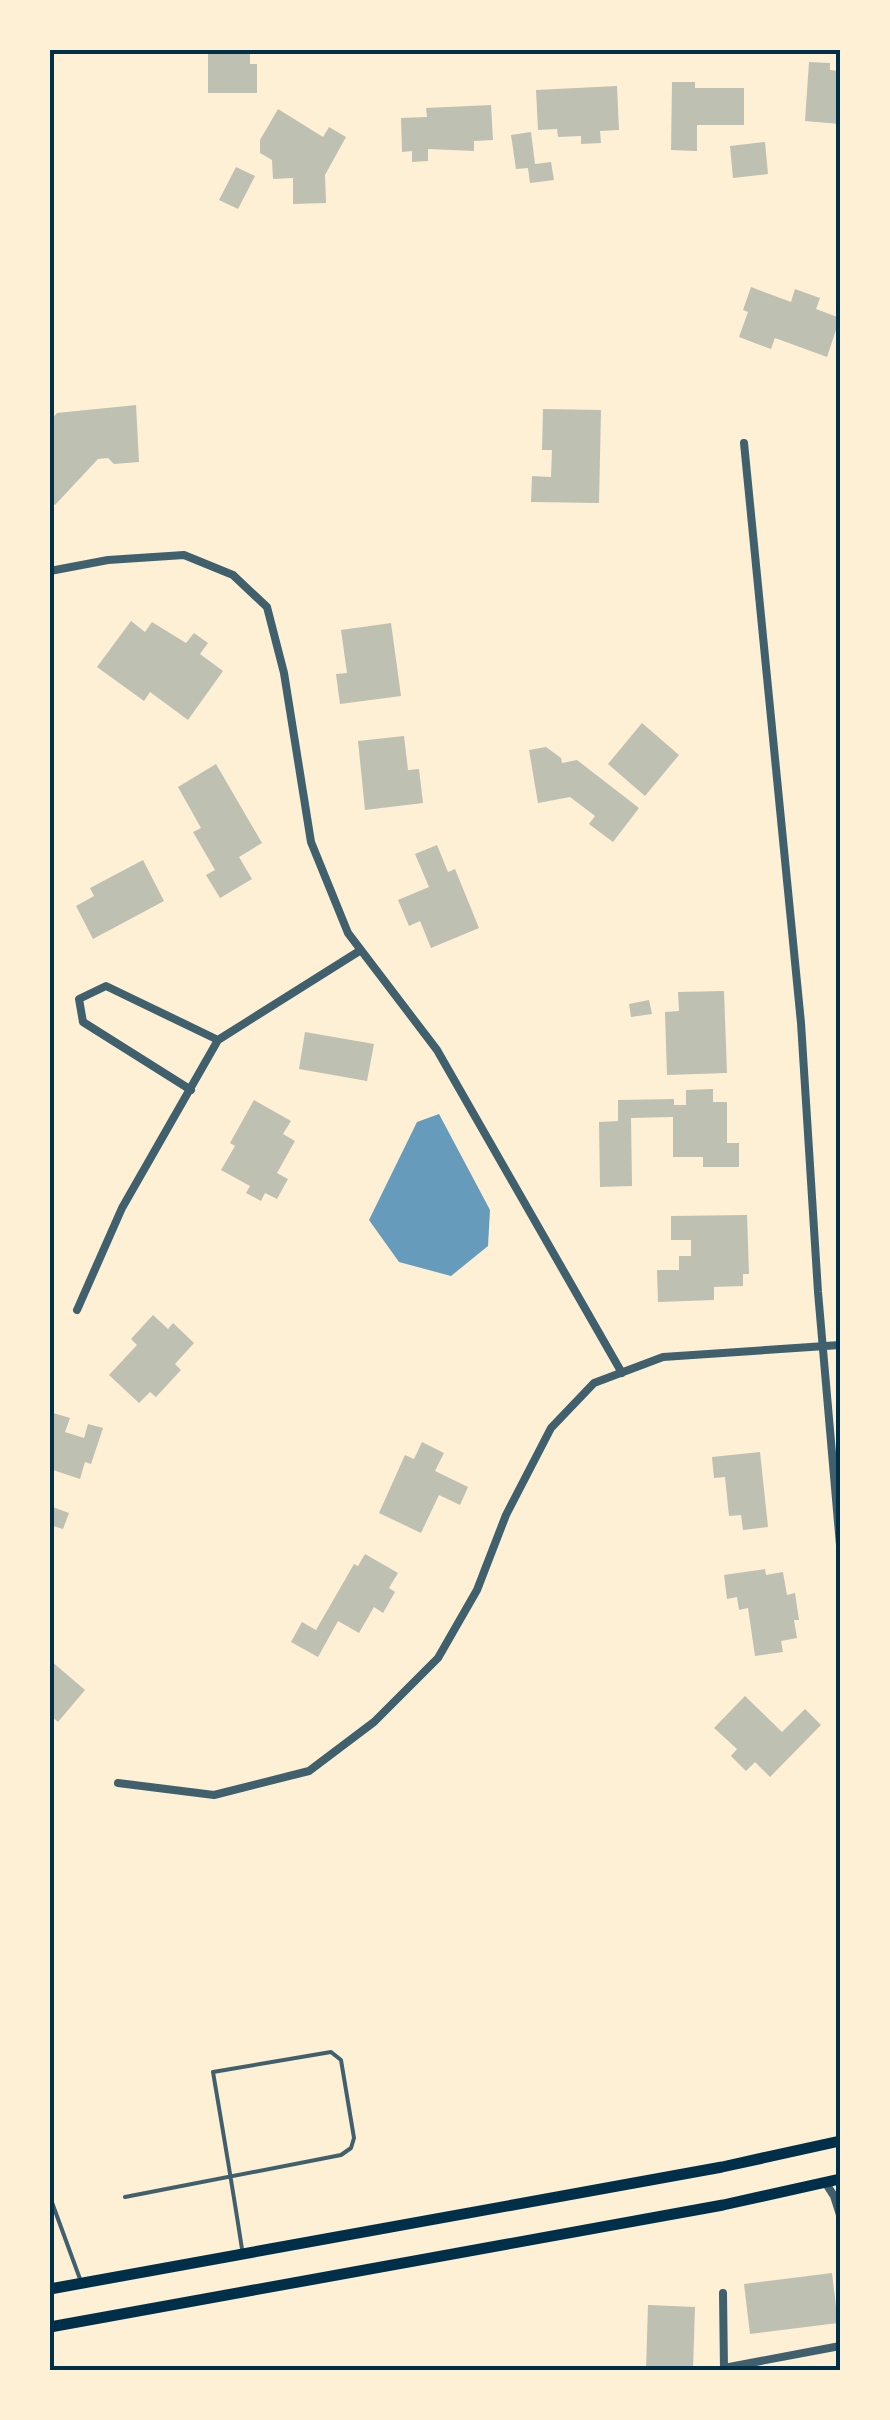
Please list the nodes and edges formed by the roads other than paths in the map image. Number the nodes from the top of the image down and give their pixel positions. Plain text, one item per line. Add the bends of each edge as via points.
1 (744, 443) dead end
2 (50, 571) edge
3 (361, 950) junction
4 (218, 1040) junction
5 (191, 1090) junction
6 (77, 1310) dead end
7 (822, 1346) junction
8 (840, 1346) edge
9 (622, 1373) junction
10 (840, 1546) edge
11 (118, 1783) dead end
12 (840, 2141) edge
13 (230, 2178) junction
14 (840, 2179) edge
15 (824, 2182) junction
16 (50, 2197) edge
17 (125, 2197) dead end
18 (840, 2215) edge
19 (243, 2254) junction
20 (81, 2284) junction
21 (50, 2290) edge
22 (722, 2293) dead end
23 (50, 2328) edge
24 (840, 2346) edge
25 (724, 2369) edge

1 - 7 street via 802,1022
2 - 3 street via 184,555 233,575 267,607 311,842
3 - 4 street
3 - 9 street via 438,1050
4 - 5 street
4 - 5 street via 106,986 79,999 83,1022
5 - 6 street via 122,1208
7 - 8 street
7 - 9 street via 663,1358
7 - 10 street
9 - 11 street via 594,1383 551,1428 438,1658 374,1722 309,1770 214,1795
12 - 19 main road
13 - 13 lane via 214,2072 322,2052 337,2055 351,2148
13 - 17 lane
13 - 19 lane
14 - 15 main road
15 - 18 street
15 - 23 main road
16 - 20 lane
19 - 20 main road
20 - 21 main road
22 - 25 street
24 - 25 street

